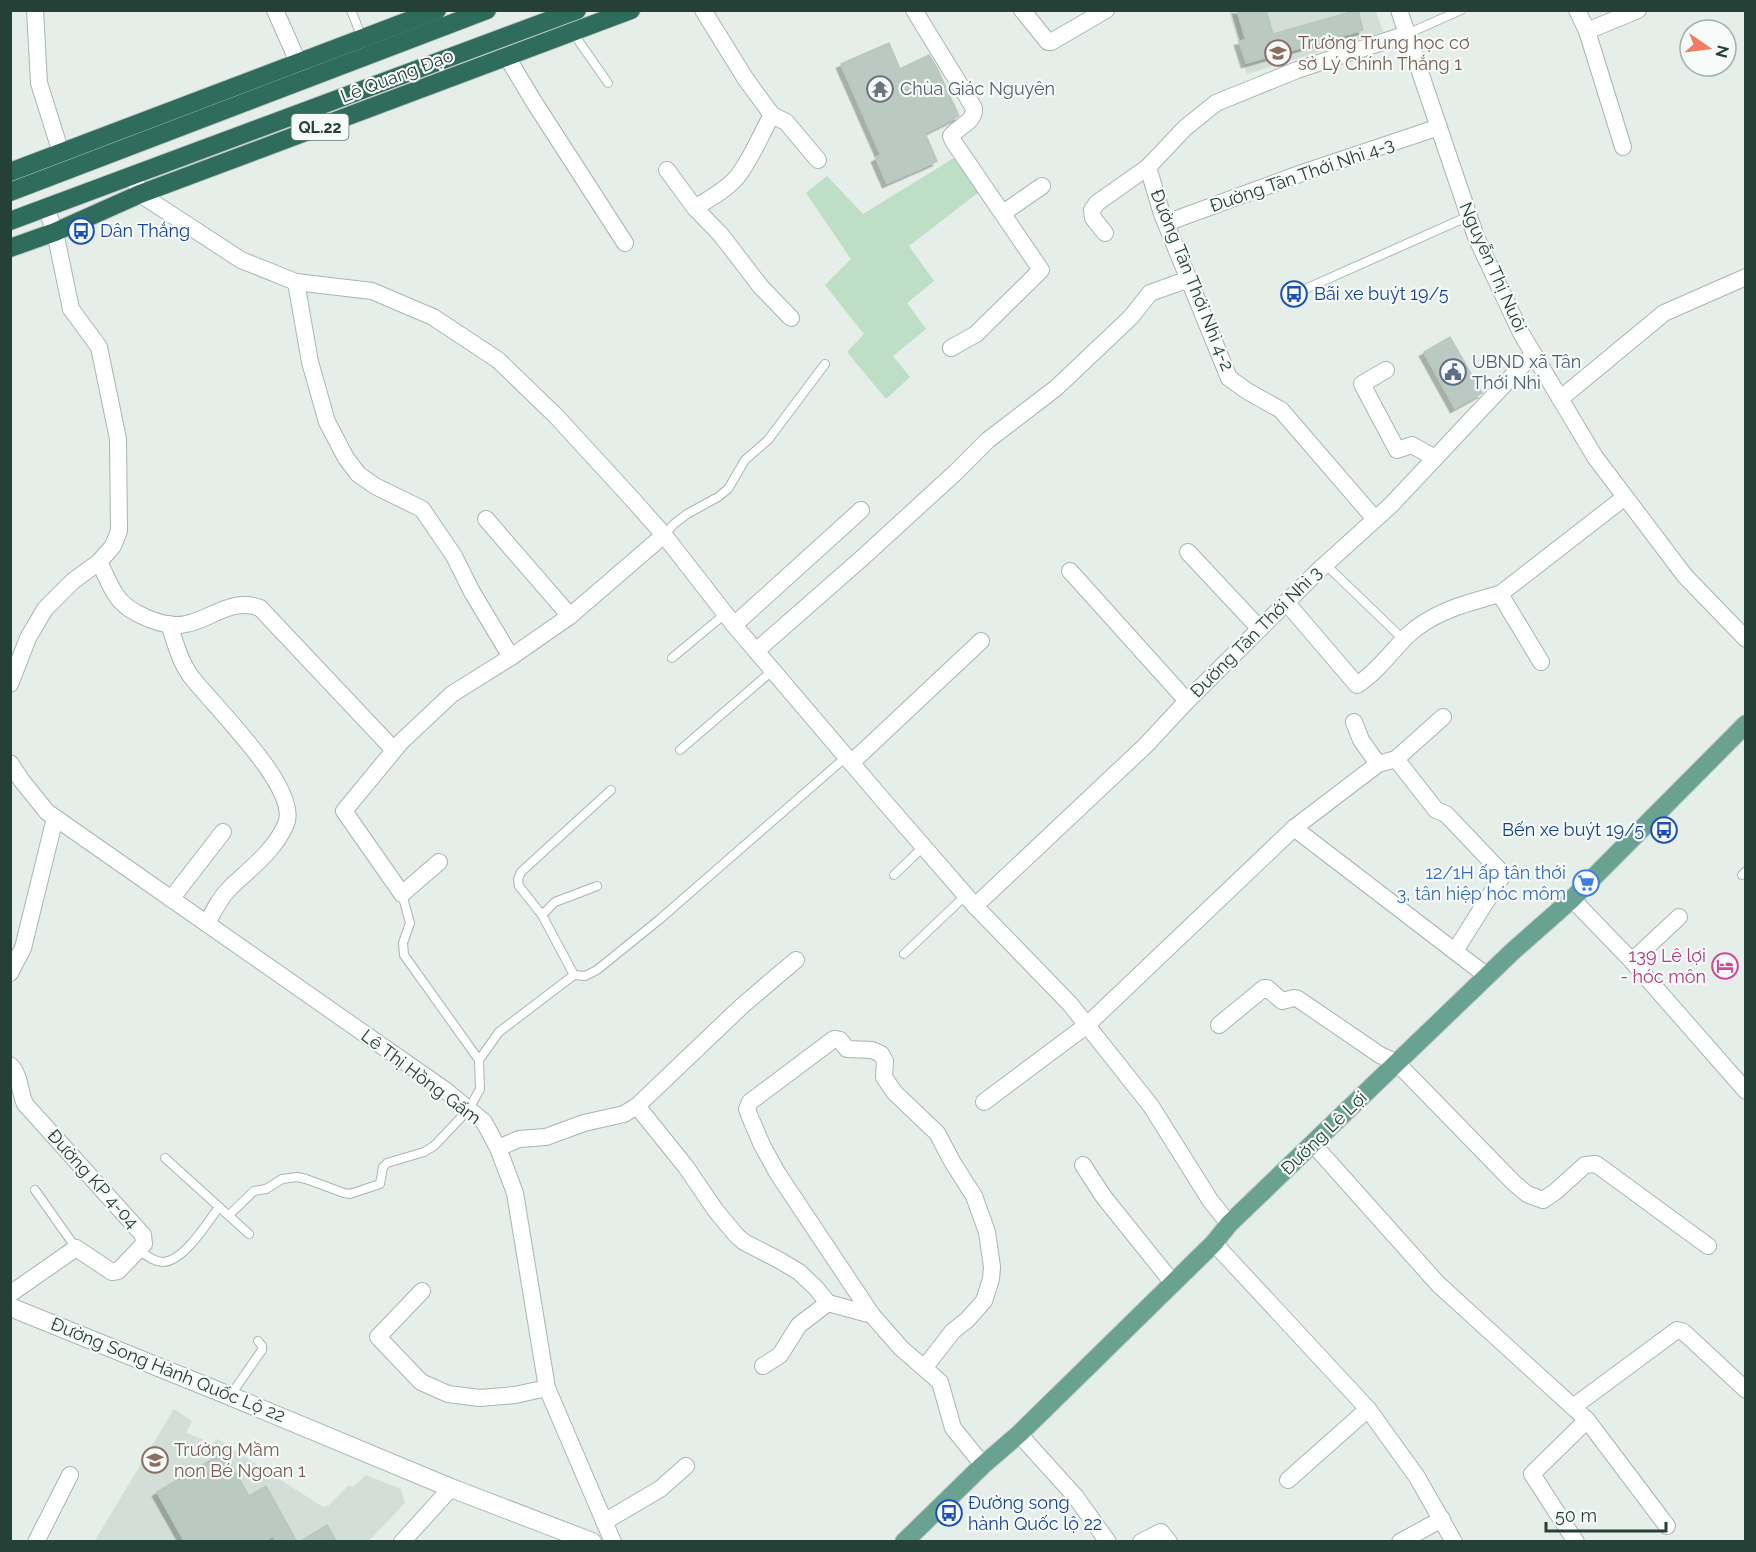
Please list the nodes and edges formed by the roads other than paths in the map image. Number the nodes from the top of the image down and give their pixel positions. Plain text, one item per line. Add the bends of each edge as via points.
1 (35, 10) edge
2 (276, 10) edge
3 (351, 10) edge
4 (487, 10) edge
5 (577, 10) edge
6 (631, 10) edge
7 (703, 10) edge
8 (914, 10) edge
9 (1022, 10) edge
10 (1106, 10) edge
11 (1399, 10) edge
12 (1461, 10) edge
13 (1577, 10) edge
14 (1638, 10) edge
15 (433, 16) edge
16 (1587, 31) junction
17 (573, 33) junction
18 (1407, 34) junction
19 (363, 39) junction
20 (507, 57) junction
21 (302, 71) junction
22 (608, 83) dead end
23 (772, 115) junction
24 (1438, 128) junction
25 (1623, 147) dead end
26 (61, 153) junction
27 (818, 160) dead end
28 (1148, 167) junction
29 (667, 170) dead end
30 (67, 171) junction
31 (10, 172) edge
32 (132, 175) junction
33 (1042, 186) dead end
34 (10, 192) edge
35 (140, 194) junction
36 (46, 208) junction
37 (695, 208) junction
38 (1003, 213) junction
39 (1469, 216) junction
40 (10, 221) edge
41 (1166, 223) junction
42 (56, 232) junction
43 (1105, 233) dead end
44 (625, 243) dead end
45 (10, 248) edge
46 (1189, 279) junction
47 (296, 282) junction
48 (1743, 282) edge
49 (1303, 290) dead end
50 (790, 318) dead end
51 (951, 348) dead end
52 (1533, 354) junction
53 (825, 364) dead end
54 (1386, 370) dead end
55 (1560, 399) junction
56 (1435, 458) junction
57 (1625, 497) junction
58 (861, 510) dead end
59 (486, 519) dead end
60 (1375, 519) junction
61 (664, 535) junction
62 (1188, 552) dead end
63 (99, 562) junction
64 (1325, 564) junction
65 (1070, 571) dead end
66 (1500, 594) junction
67 (1286, 602) junction
68 (570, 616) junction
69 (729, 620) junction
70 (169, 624) junction
71 (1260, 629) junction
72 (1746, 639) edge
73 (1404, 640) junction
74 (981, 641) dead end
75 (756, 651) junction
76 (511, 657) junction
77 (672, 658) dead end
78 (1541, 662) dead end
79 (772, 670) junction
80 (10, 684) edge
81 (1187, 701) junction
82 (1443, 717) dead end
83 (1354, 722) dead end
84 (1746, 724) edge
85 (394, 750) junction
86 (680, 750) dead end
87 (1396, 759) junction
88 (849, 760) junction
89 (10, 763) edge
90 (1378, 764) junction
91 (611, 790) dead end
92 (55, 818) junction
93 (1294, 828) junction
94 (223, 832) dead end
95 (923, 847) junction
96 (439, 862) dead end
97 (894, 875) dead end
98 (597, 886) dead end
99 (402, 894) junction
100 (171, 899) junction
101 (1572, 899) junction
102 (970, 900) junction
103 (542, 915) junction
104 (1679, 917) dead end
105 (207, 924) junction
106 (1455, 951) junction
107 (903, 954) dead end
108 (796, 960) dead end
109 (1632, 961) junction
110 (10, 973) edge
111 (574, 975) junction
112 (1487, 976) junction
113 (1087, 1025) junction
114 (1219, 1025) dead end
115 (479, 1060) junction
116 (1397, 1063) junction
117 (10, 1065) edge
118 (1746, 1091) edge
119 (984, 1102) dead end
120 (637, 1106) junction
121 (469, 1110) junction
122 (1313, 1144) junction
123 (498, 1148) junction
124 (165, 1158) dead end
125 (1083, 1165) dead end
126 (35, 1190) dead end
127 (219, 1207) junction
128 (229, 1215) junction
129 (1230, 1224) junction
130 (249, 1234) dead end
131 (1214, 1243) junction
132 (1708, 1246) dead end
133 (76, 1248) junction
134 (138, 1250) junction
135 (1172, 1282) junction
136 (422, 1291) dead end
137 (10, 1294) edge
138 (828, 1303) junction
139 (10, 1307) edge
140 (872, 1315) junction
141 (258, 1341) dead end
142 (763, 1366) dead end
143 (925, 1367) junction
144 (547, 1388) junction
145 (1746, 1390) edge
146 (230, 1396) junction
147 (1573, 1407) junction
148 (1368, 1409) junction
149 (1587, 1420) junction
150 (1019, 1434) junction
151 (983, 1465) junction
152 (686, 1466) dead end
153 (70, 1475) dead end
154 (1288, 1480) dead end
155 (451, 1488) junction
156 (1442, 1519) junction
157 (604, 1522) junction
158 (1667, 1526) dead end
159 (36, 1542) edge
160 (402, 1542) edge
161 (592, 1542) edge
162 (613, 1542) edge
163 (904, 1542) edge
164 (1108, 1542) edge
165 (1141, 1542) edge
166 (1169, 1542) edge
167 (1400, 1542) edge
168 (1454, 1542) edge
169 (1576, 1542) edge

1 - 26 street via 39,83
2 - 21 street
3 - 19 lane
4 - 15 highway, Lê Quang Đạo / QL.22
5 - 32 highway, Lê Quang Đạo / QL.22
6 - 17 highway, Lê Quang Đạo / QL.22
7 - 23 street
8 - 38 street via 974,108 972,119 951,136 953,141
9 - 10 street via 1048,42
11 - 18 street, Nguyễn Thị Nuôi
12 - 18 lane
13 - 16 street
14 - 16 street
15 - 19 highway, Lê Quang Đạo / QL.22
15 - 21 highway, Lê Quang Đạo / QL.22
16 - 25 street
17 - 20 highway, Lê Quang Đạo / QL.22
17 - 22 lane
18 - 24 street, Nguyễn Thị Nuôi
18 - 28 street, Đường Tân Thới Nhì 4-2 via 1297,70 1216,103 1185,128
19 - 21 highway, Lê Quang Đạo / QL.22
20 - 35 highway, Lê Quang Đạo / QL.22
20 - 44 street
21 - 26 highway, Lê Quang Đạo / QL.22
21 - 30 highway, Lê Quang Đạo / QL.22
23 - 27 street via 784,120
23 - 37 street via 739,175
24 - 39 street, Nguyễn Thị Nuôi
24 - 41 street, Đường Tân Thới Nhì 4-3
26 - 30 highway
26 - 31 highway, Lê Quang Đạo / QL.22
28 - 41 street, Đường Tân Thới Nhì 4-2
28 - 43 street via 1092,210 1093,218
29 - 37 street
30 - 34 highway, Lê Quang Đạo / QL.22
32 - 35 street
32 - 36 highway, Lê Quang Đạo / QL.22
33 - 38 street
35 - 42 highway, Lê Quang Đạo / QL.22
35 - 47 street via 242,260
36 - 40 highway, Lê Quang Đạo / QL.22
36 - 42 street
37 - 50 street
38 - 51 street via 1041,270 976,334
39 - 49 lane
39 - 52 street, Nguyễn Thị Nuôi
41 - 46 street, Đường Tân Thới Nhì 4-2
42 - 45 highway, Lê Quang Đạo / QL.22
42 - 63 street via 71,309 99,347 118,439 119,531
46 - 60 street, Đường Tân Thới Nhì 4-2 via 1229,378 1281,410
46 - 75 street via 1150,292 1131,316 1056,388 988,440
47 - 61 street via 372,291 433,317 498,360 556,416
47 - 76 street via 321,402 346,458 358,474 375,486 422,509 454,556
48 - 55 street via 1664,313
52 - 55 street, Nguyễn Thị Nuôi
52 - 56 street, Đường Tân Thới Nhì 3
53 - 61 lane via 768,440 745,460 728,489 687,514
54 - 56 street via 1362,384 1397,450 1412,445
55 - 57 street, Nguyễn Thị Nuôi via 1595,458
56 - 60 street, Đường Tân Thới Nhì 3
57 - 66 street
57 - 72 street, Nguyễn Thị Nuôi via 1685,576
58 - 69 street
59 - 68 street
60 - 64 street, Đường Tân Thới Nhì 3
61 - 68 street
61 - 69 street
62 - 71 street
63 - 70 street via 117,597 136,613
63 - 80 street via 45,609 28,638
64 - 67 street, Đường Tân Thới Nhì 3
64 - 73 lane
65 - 81 street
66 - 73 street via 1453,608 1426,621
66 - 78 street
67 - 71 street, Đường Tân Thới Nhì 3
67 - 73 street via 1357,685
68 - 76 street
69 - 75 street
69 - 77 lane
70 - 85 street via 184,625 233,606 250,604 260,608
70 - 105 street via 189,674 272,775 285,796 288,811 288,821 275,843 223,896
71 - 81 street, Đường Tân Thới Nhì 3
74 - 88 street
75 - 79 street
76 - 85 street via 452,694
79 - 86 lane
79 - 88 street
81 - 102 street, Đường Tân Thới Nhì 3 via 1145,746
82 - 87 street
83 - 90 street via 1360,740
84 - 101 main road, Đường Lê Lợi
85 - 99 street via 344,811
87 - 90 street
87 - 106 street via 1436,810 1451,819 1502,873
88 - 95 street
88 - 111 lane via 597,970 585,976
89 - 92 street, Lê Thị Hồng Gấm
90 - 93 street
91 - 103 lane via 521,872 519,886
92 - 100 street, Lê Thị Hồng Gấm
92 - 110 street via 22,948
93 - 106 street
93 - 113 street
94 - 100 street
95 - 97 lane
95 - 102 street
96 - 99 street
98 - 103 lane via 555,902
99 - 115 lane via 410,922 403,943 404,955
100 - 105 street, Lê Thị Hồng Gấm
101 - 109 street
101 - 112 main road, Đường Lê Lợi
102 - 107 lane
102 - 113 street
103 - 111 lane
104 - 109 street
105 - 121 street, Lê Thị Hồng Gấm
106 - 112 street
108 - 120 street
109 - 118 street
111 - 115 lane via 499,1032
112 - 116 main road, Đường Lê Lợi
113 - 119 street
113 - 129 street via 1151,1106 1210,1200
114 - 116 street via 1265,988 1282,1001 1298,999
115 - 121 lane via 480,1089
116 - 122 main road, Đường Lê Lợi
116 - 132 street via 1527,1194 1543,1200 1586,1165 1596,1164
117 - 134 street, Đường KP 4-04 via 18,1076 25,1104 143,1235 144,1244
120 - 123 street via 546,1137 519,1139
120 - 138 street via 730,1229 744,1242 799,1272
121 - 123 street, Lê Thị Hồng Gấm via 484,1122
121 - 128 lane via 434,1146 387,1163 380,1184 350,1194 297,1177 282,1179 254,1191
122 - 129 main road, Đường Lê Lợi
122 - 147 street via 1438,1284
123 - 144 street, Lê Thị Hồng Gấm via 515,1193
124 - 127 lane
125 - 135 street
126 - 133 lane
127 - 128 lane
127 - 134 lane via 191,1244 174,1259 156,1260
128 - 130 lane
129 - 131 main road, Đường Lê Lợi
131 - 135 main road, Đường Lê Lợi
131 - 148 street
133 - 134 street, Đường KP 4-04 via 112,1272
133 - 137 street
135 - 150 main road, Đường Lê Lợi
136 - 144 street via 378,1338 421,1382 448,1394 480,1398
138 - 140 street
138 - 142 street via 796,1329 780,1355
139 - 146 street, Đường Song Hành Quốc Lộ 22
140 - 143 street via 901,1348
140 - 143 street via 778,1174 747,1109 752,1100 834,1039 847,1049 881,1054 885,1061 884,1077 894,1092 937,1133 974,1196 987,1232 991,1279 984,1301 953,1331
141 - 146 lane via 262,1350
143 - 151 street via 940,1382 953,1428
144 - 157 street, Lê Thị Hồng Gấm
145 - 147 street via 1677,1330
146 - 155 street, Đường Song Hành Quốc Lộ 22
147 - 149 street
148 - 154 street
148 - 156 street via 1418,1477
149 - 158 street
149 - 169 street via 1532,1474
150 - 151 main road, Đường Lê Lợi
150 - 164 street via 1075,1496
151 - 163 main road, Đường Lê Lợi
152 - 157 street via 660,1489
153 - 159 street
155 - 160 street
155 - 161 street, Đường Song Hành Quốc Lộ 22
156 - 167 street
156 - 168 street
157 - 162 street, Lê Thị Hồng Gấm
165 - 166 street via 1161,1532

